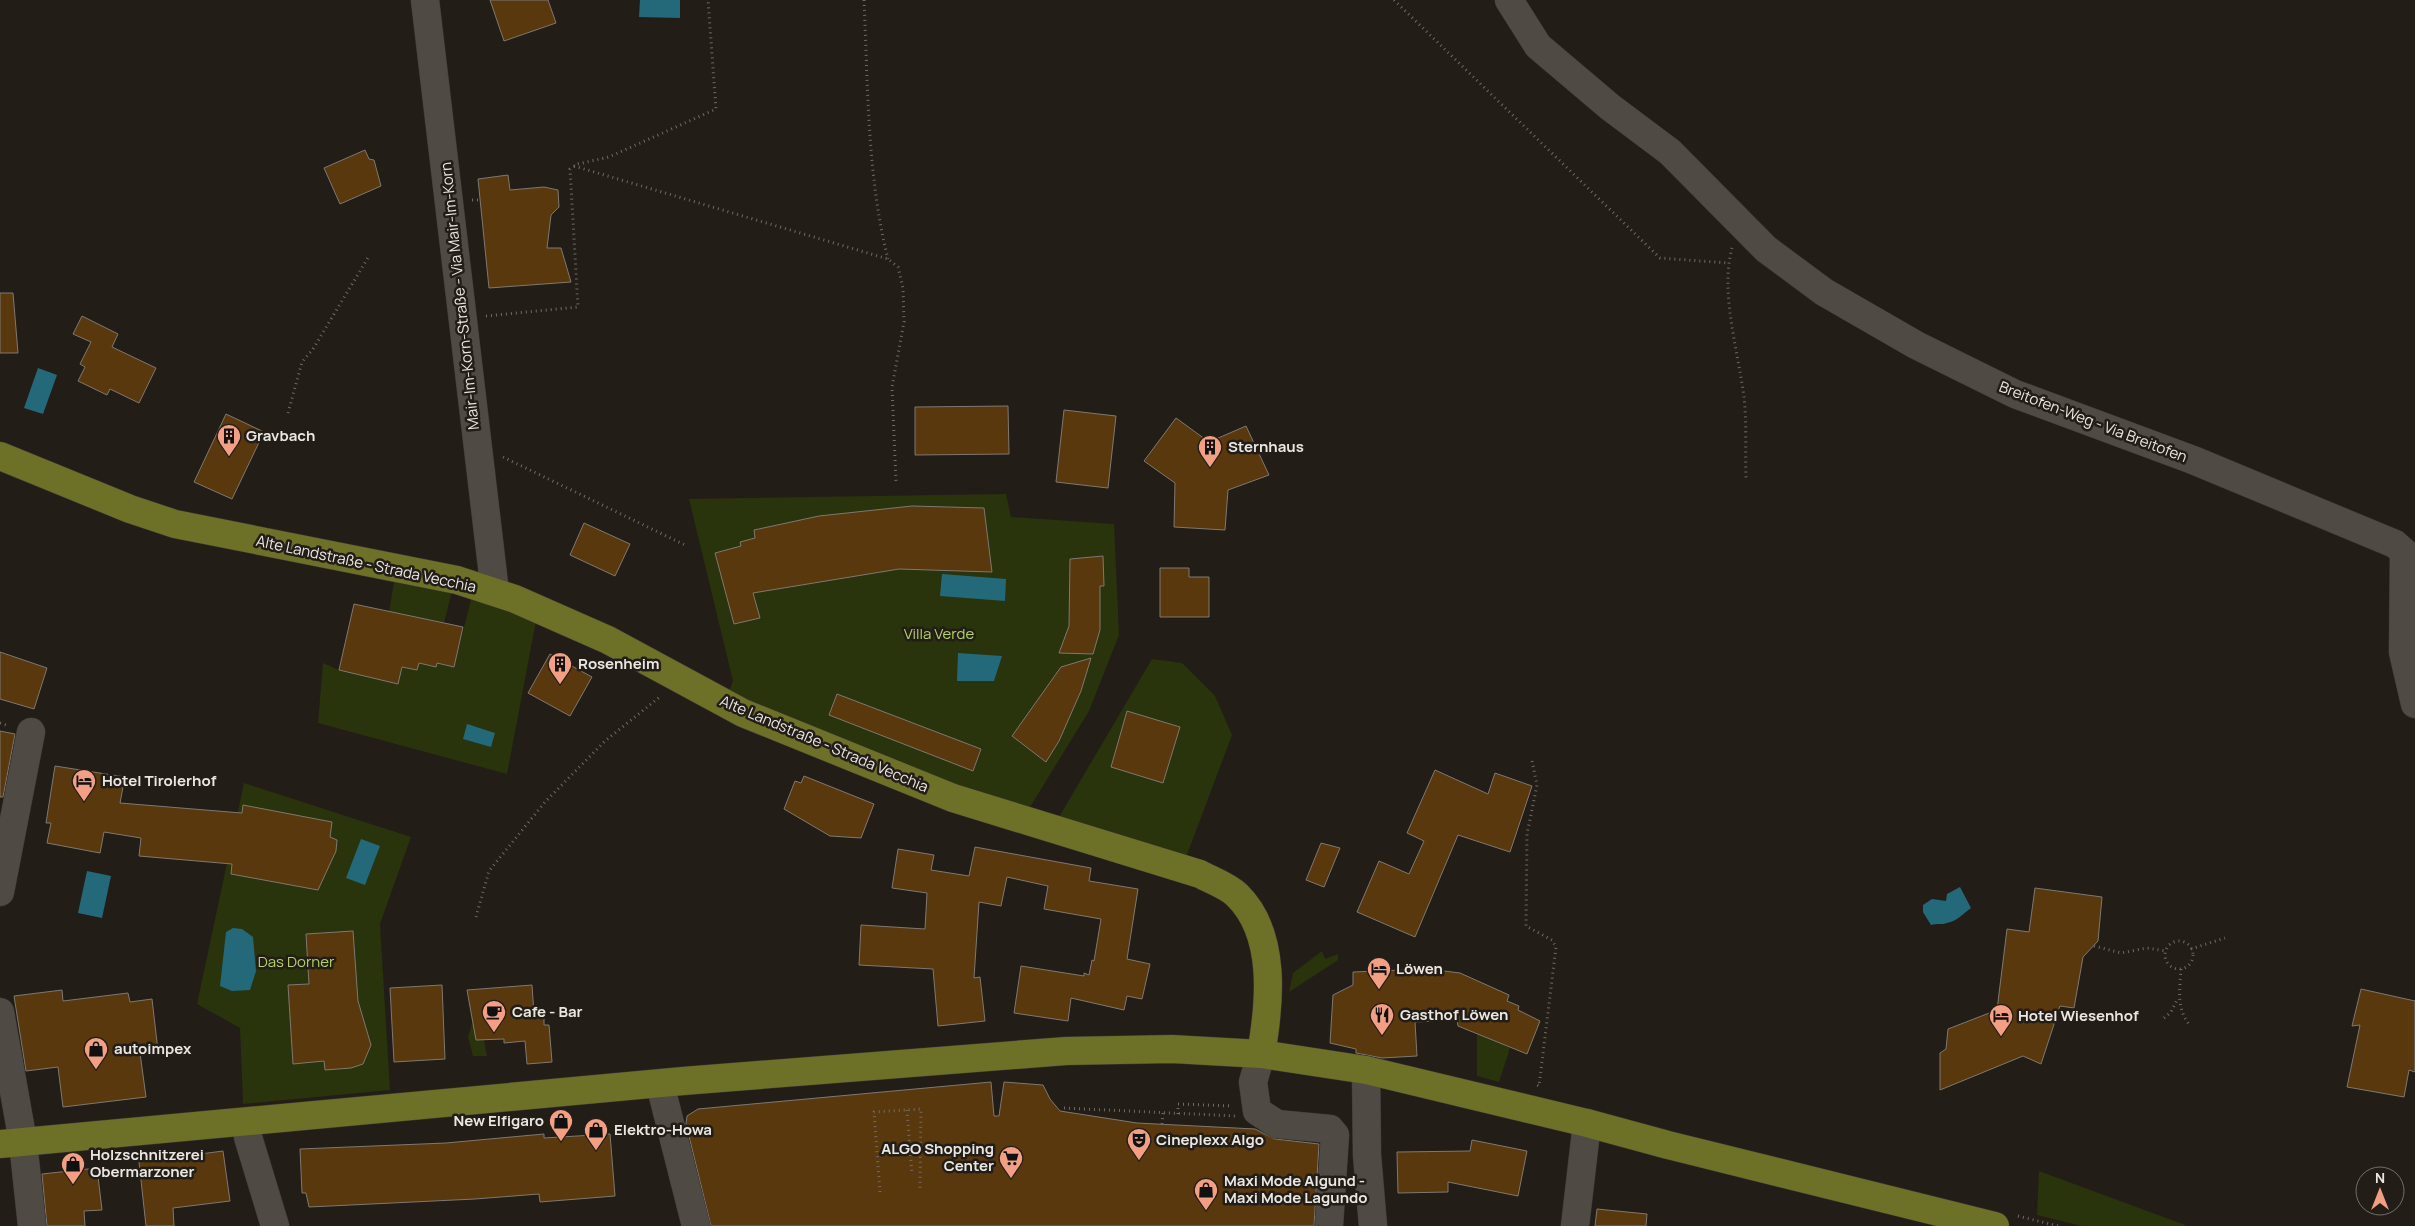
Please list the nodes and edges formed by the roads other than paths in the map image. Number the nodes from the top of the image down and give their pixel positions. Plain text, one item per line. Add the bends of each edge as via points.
1 (425, 0) edge
2 (1509, 0) edge
3 (0, 456) edge
4 (495, 592) junction
5 (2415, 704) edge
6 (31, 732) dead end
7 (0, 892) edge
8 (0, 1012) edge
9 (1261, 1054) junction
10 (1366, 1070) junction
11 (660, 1084) junction
12 (246, 1122) junction
13 (1587, 1123) junction
14 (12, 1143) edge
15 (32, 1226) edge
16 (275, 1226) edge
17 (696, 1226) edge
18 (1330, 1226) edge
19 (1373, 1226) edge
20 (1575, 1226) edge
21 (1995, 1226) edge

1 - 4 street, Mair-Im-Korn-Straße - Via Mair-Im-Korn
2 - 5 street, Breitofen-Weg - Via Breitofen via 1538,46 1670,152 1766,250 1824,292 1916,345 2006,390 2193,460 2395,544 2404,552 2403,652
3 - 4 main road, Alte Landstraße - Strada Vecchia via 175,524 457,580
4 - 9 main road, Alte Landstraße - Strada Vecchia via 608,640 743,713 952,798 1200,874 1237,894 1258,923 1267,970
6 - 7 street
8 - 14 street
9 - 10 main road
9 - 11 main road via 1172,1049 1066,1051
9 - 18 street via 1253,1082 1257,1111 1277,1124 1330,1129 1335,1135
10 - 13 main road
10 - 19 street via 1367,1155
11 - 12 main road
11 - 17 street
12 - 14 main road
12 - 16 street
13 - 20 street
13 - 21 main road
14 - 15 street

